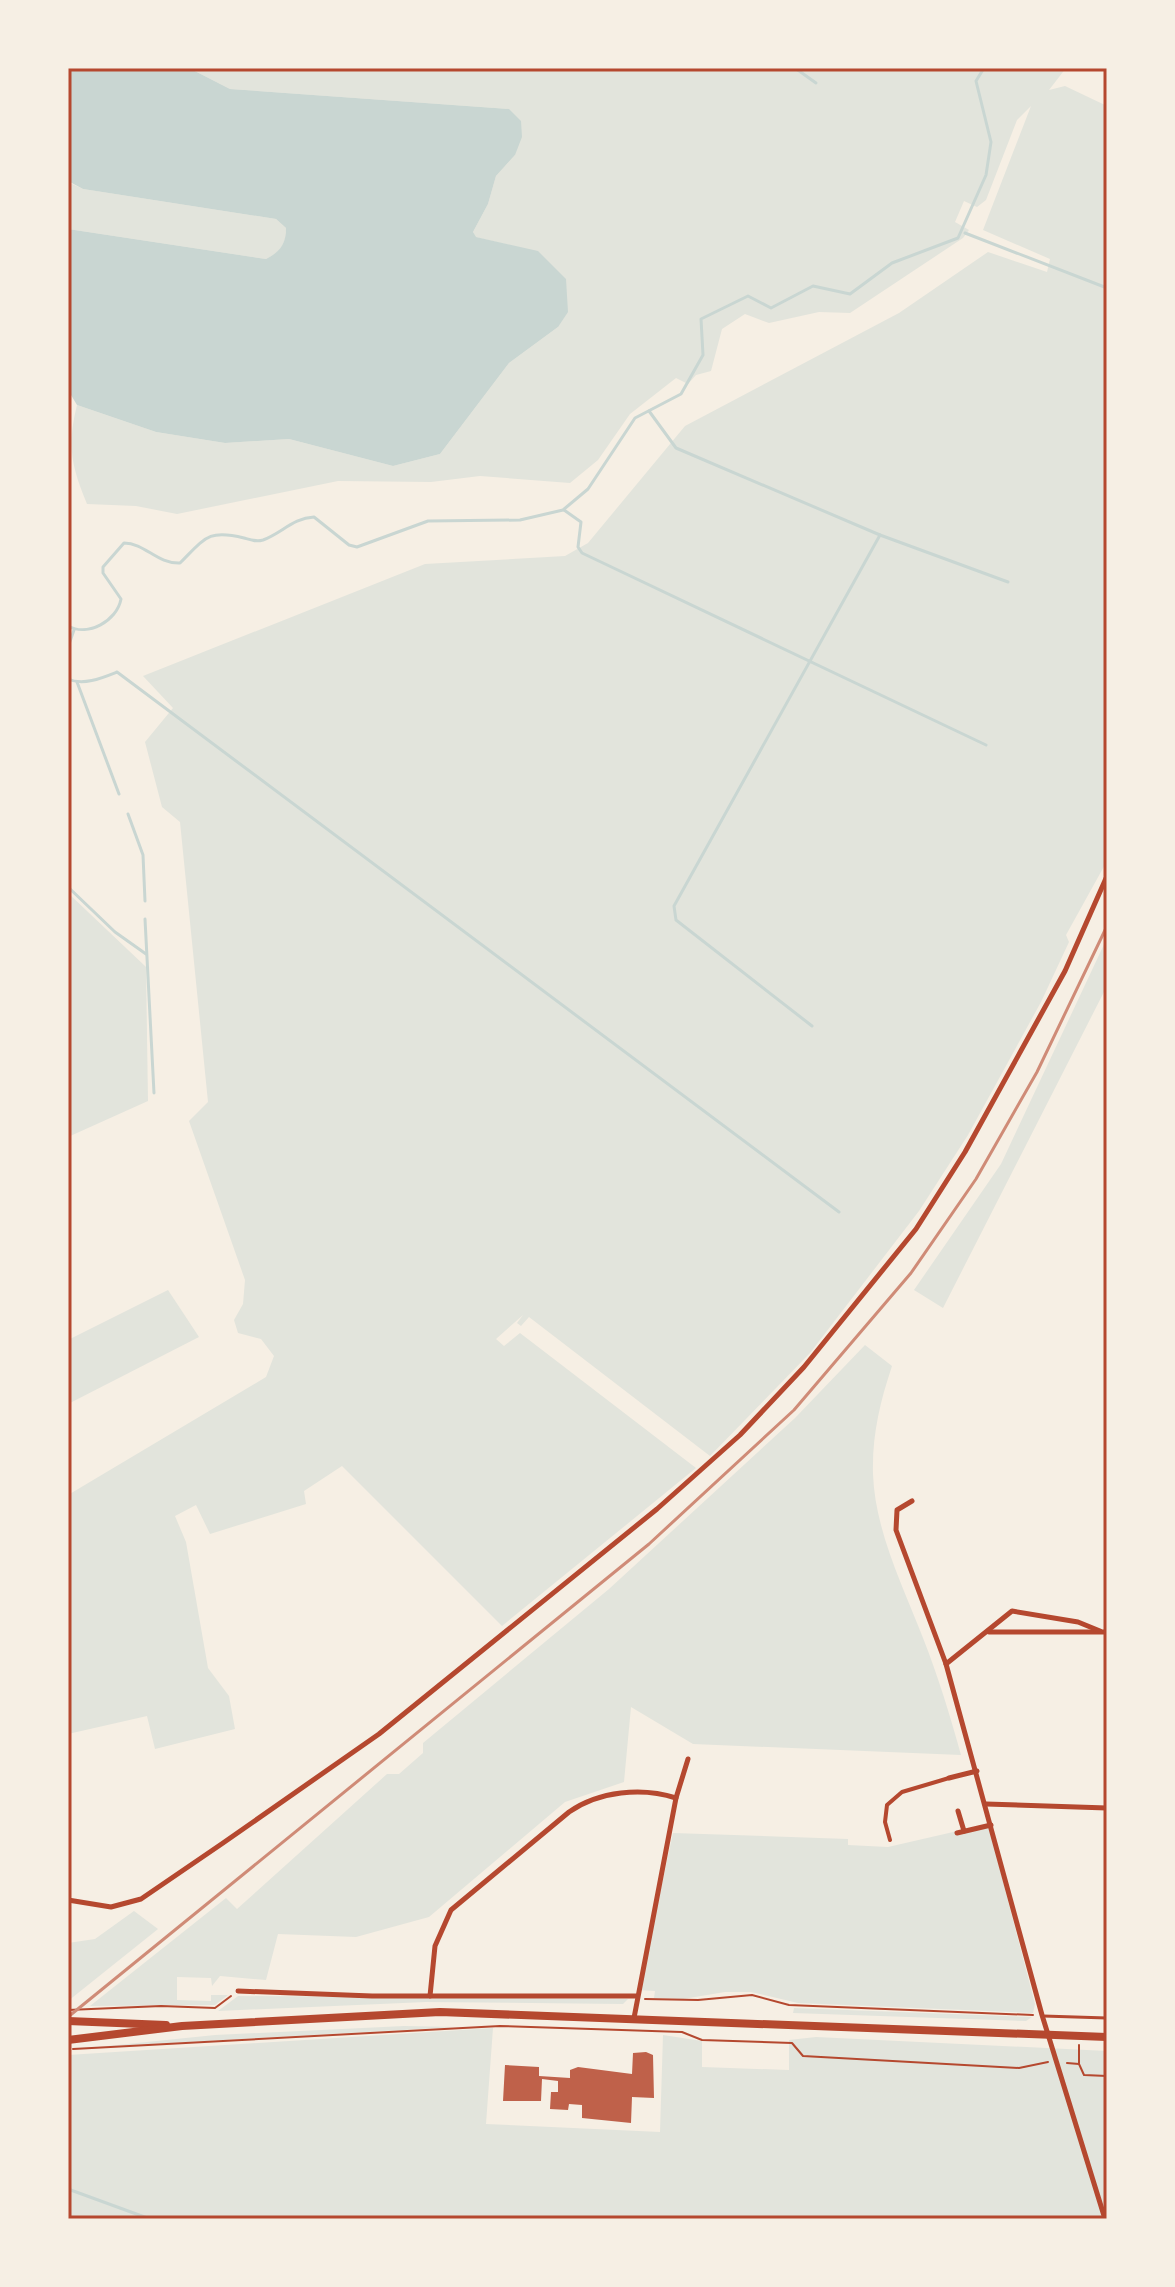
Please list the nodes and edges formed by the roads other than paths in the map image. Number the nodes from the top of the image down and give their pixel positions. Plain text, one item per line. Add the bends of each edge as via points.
1 (1107, 876) edge
2 (912, 1501) dead end
3 (1104, 1631) edge
4 (988, 1632) junction
5 (946, 1664) junction
6 (688, 1759) dead end
7 (977, 1771) junction
8 (949, 1778) joint
9 (676, 1798) junction
10 (986, 1804) junction
11 (1107, 1808) edge
12 (958, 1811) dead end
13 (991, 1825) junction
14 (890, 1840) dead end
15 (68, 1900) edge
16 (238, 1991) road end
17 (430, 1996) junction
18 (636, 1996) junction
19 (1041, 2012) junction
20 (634, 2018) junction
21 (1107, 2018) edge
22 (68, 2021) edge
23 (182, 2026) junction
24 (1047, 2035) junction
25 (1107, 2037) edge
26 (73, 2040) edge
27 (1105, 2219) edge

1 - 15 street via 1065,971 922,1220 820,1348 740,1435 657,1509 379,1734 223,1843 126,1905 100,1907
2 - 5 street via 897,1510 896,1530
3 - 4 street
3 - 4 street via 1012,1611
4 - 5 street
5 - 7 street
6 - 9 street
7 - 8 street
7 - 10 street
8 - 14 street via 902,1792 887,1805
9 - 17 street via 621,1793 569,1812 451,1910 435,1946
9 - 18 street
10 - 11 street
10 - 13 street
12 - 13 street via 960,1832
13 - 19 street
16 - 17 street
17 - 18 street
18 - 20 street
19 - 21 lane
19 - 24 street
20 - 23 main road via 440,2012
20 - 24 main road
22 - 23 main road
23 - 26 main road
24 - 25 main road
24 - 27 street

